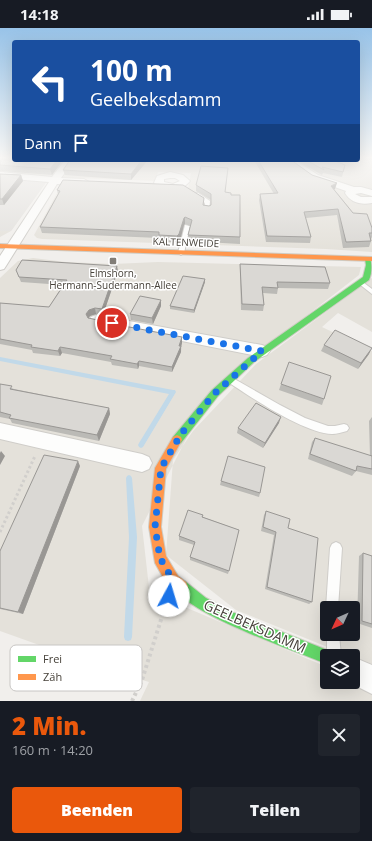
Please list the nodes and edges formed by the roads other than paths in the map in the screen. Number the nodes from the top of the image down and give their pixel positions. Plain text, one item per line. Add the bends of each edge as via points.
1 (49, 188) edge
2 (348, 188) edge
3 (353, 190) junction
4 (192, 192) edge
5 (372, 193) edge
6 (372, 200) edge
7 (207, 210) edge
8 (187, 226) edge
9 (0, 246) edge
10 (13, 247) junction
11 (181, 253) junction
12 (370, 259) edge
13 (0, 266) edge
14 (360, 282) junction
15 (372, 292) edge
16 (96, 320) edge
17 (262, 351) junction
18 (230, 379) junction
19 (344, 428) dead end
20 (0, 431) edge
21 (142, 463) dead end
22 (336, 548) dead end
23 (332, 601) edge
24 (320, 654) edge
25 (360, 674) edge
26 (372, 680) edge

1 - 10 street
2 - 3 street
3 - 5 street
3 - 6 street via 350,195 354,198 362,201
4 - 7 lane via 208,202
8 - 11 lane
9 - 10 street, KALTENWEIDE
10 - 11 street, KALTENWEIDE
10 - 13 street
11 - 12 street, KALTENWEIDE
12 - 14 street, GEELBEKSDAMM via 370,271
14 - 15 lane
14 - 17 street, GEELBEKSDAMM
16 - 17 street
17 - 18 street, GEELBEKSDAMM
18 - 19 lane via 310,424 327,430
18 - 24 street, GEELBEKSDAMM via 181,434 161,468 155,527 160,558 174,582 200,603
20 - 21 street
22 - 23 lane
25 - 26 street

